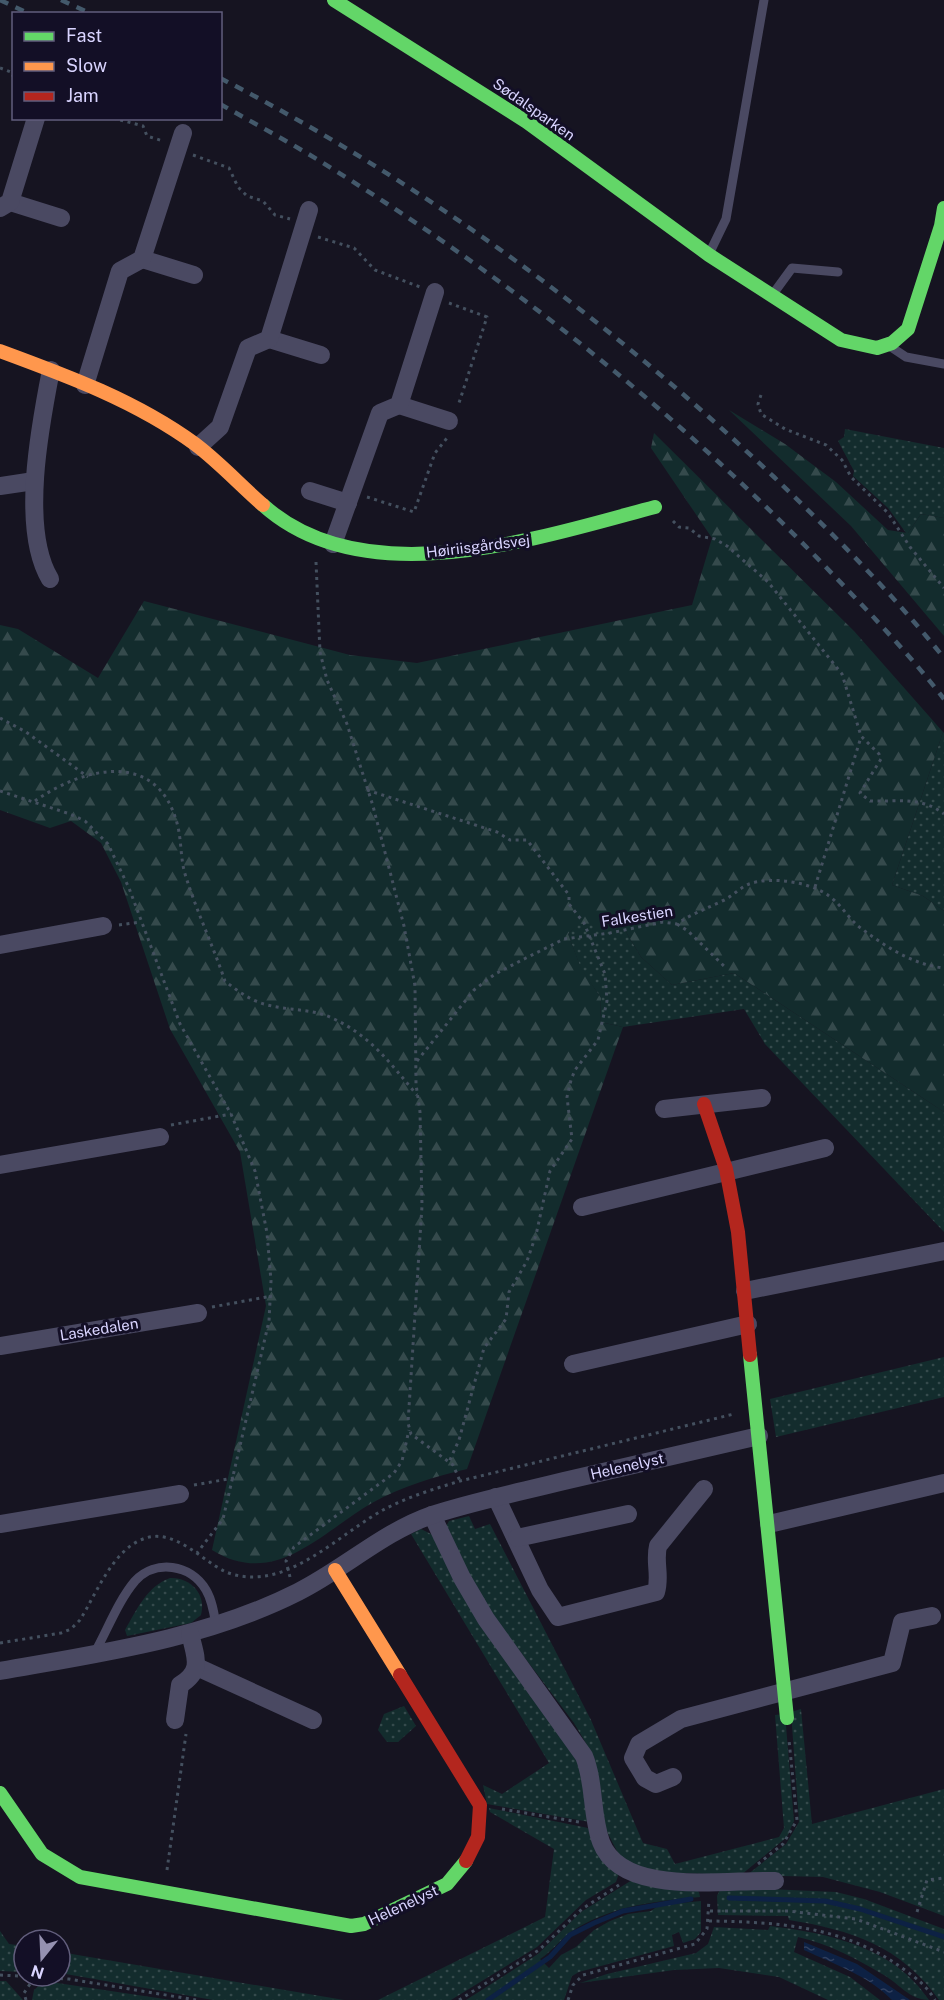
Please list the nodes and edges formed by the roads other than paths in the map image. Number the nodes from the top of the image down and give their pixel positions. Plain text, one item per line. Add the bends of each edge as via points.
1 (764, 0) edge
2 (338, 1) edge
3 (35, 120) edge
4 (181, 140) road end
5 (5, 205) edge
6 (944, 208) edge
7 (61, 218) dead end
8 (305, 222) road end
9 (942, 230) edge
10 (709, 255) junction
11 (142, 259) junction
12 (838, 272) dead end
13 (194, 276) dead end
14 (435, 292) road end
15 (772, 295) junction
16 (269, 339) junction
17 (889, 346) junction
18 (0, 351) edge
19 (321, 355) dead end
20 (944, 364) edge
21 (51, 370) junction
22 (85, 385) junction
23 (399, 405) junction
24 (449, 421) dead end
25 (198, 447) junction
26 (34, 482) junction
27 (0, 486) edge
28 (310, 490) dead end
29 (348, 503) junction
30 (655, 507) road end
31 (327, 541) junction
32 (50, 579) dead end
33 (103, 926) dead end
34 (0, 945) edge
35 (762, 1098) dead end
36 (704, 1104) junction
37 (664, 1109) dead end
38 (160, 1137) road end
39 (825, 1148) dead end
40 (0, 1165) edge
41 (726, 1169) junction
42 (582, 1207) dead end
43 (944, 1251) edge
44 (745, 1291) junction
45 (198, 1313) road end
46 (748, 1324) junction
47 (0, 1346) edge
48 (573, 1364) dead end
49 (759, 1436) junction
50 (944, 1483) edge
51 (704, 1489) dead end
52 (180, 1494) road end
53 (496, 1497) junction
54 (628, 1514) dead end
55 (432, 1515) junction
56 (0, 1524) edge
57 (768, 1524) junction
58 (517, 1538) junction
59 (335, 1570) junction
60 (932, 1616) dead end
61 (216, 1625) junction
62 (190, 1633) junction
63 (94, 1654) junction
64 (197, 1667) junction
65 (0, 1671) edge
66 (785, 1693) junction
67 (787, 1718) road end
68 (313, 1720) dead end
69 (181, 1725) road end
70 (673, 1777) dead end
71 (0, 1793) edge
72 (775, 1881) dead end

1 - 10 lane via 726,219
2 - 10 street, Sødalsparken via 527,122
3 - 5 street
4 - 11 street
5 - 7 street
6 - 9 street
8 - 16 street
9 - 17 street via 908,328
10 - 15 street, Sødalsparken
11 - 13 street
11 - 22 street via 120,271
12 - 15 lane via 792,268
14 - 23 street
15 - 17 street, Sødalsparken via 841,340 863,348
16 - 19 street
16 - 25 street via 248,348 220,427
17 - 20 lane via 906,357
18 - 21 street, Høiriisgårdsvej
21 - 22 street, Høiriisgårdsvej
21 - 26 street
22 - 25 street, Høiriisgårdsvej via 169,426
23 - 24 street
23 - 29 street via 381,413
25 - 31 street, Høiriisgårdsvej via 286,526
26 - 27 street
26 - 32 street via 41,564
28 - 29 street
29 - 31 street
30 - 31 street, Høiriisgårdsvej via 518,544 380,553
33 - 34 street
35 - 36 street
36 - 37 street
36 - 41 street
38 - 40 street
39 - 41 street
41 - 42 street
41 - 44 street
43 - 44 street
44 - 46 street
45 - 47 street, Laskedalen
46 - 48 street
46 - 49 street
49 - 53 street, Helenelyst
49 - 57 street
50 - 57 street
51 - 58 street via 658,1546 656,1592 558,1617 540,1590
52 - 56 street
53 - 55 street, Helenelyst
53 - 58 street
54 - 58 street
55 - 59 street, Helenelyst via 401,1528
55 - 72 street via 486,1619 584,1755 591,1772 602,1843 619,1867 656,1880
57 - 66 street
59 - 61 street, Helenelyst via 298,1591
59 - 71 street, Helenelyst via 480,1805 481,1831 447,1884 364,1924 351,1926 80,1877 42,1854
60 - 66 street via 902,1622 892,1663
61 - 62 street, Helenelyst
61 - 63 lane via 206,1588 186,1571 165,1566 147,1570 134,1582
62 - 63 street, Helenelyst
62 - 64 street
63 - 65 street, Helenelyst
64 - 68 street
64 - 69 street via 191,1678 180,1685
66 - 67 street
66 - 70 street via 681,1719 639,1744 633,1758 645,1778 656,1784

